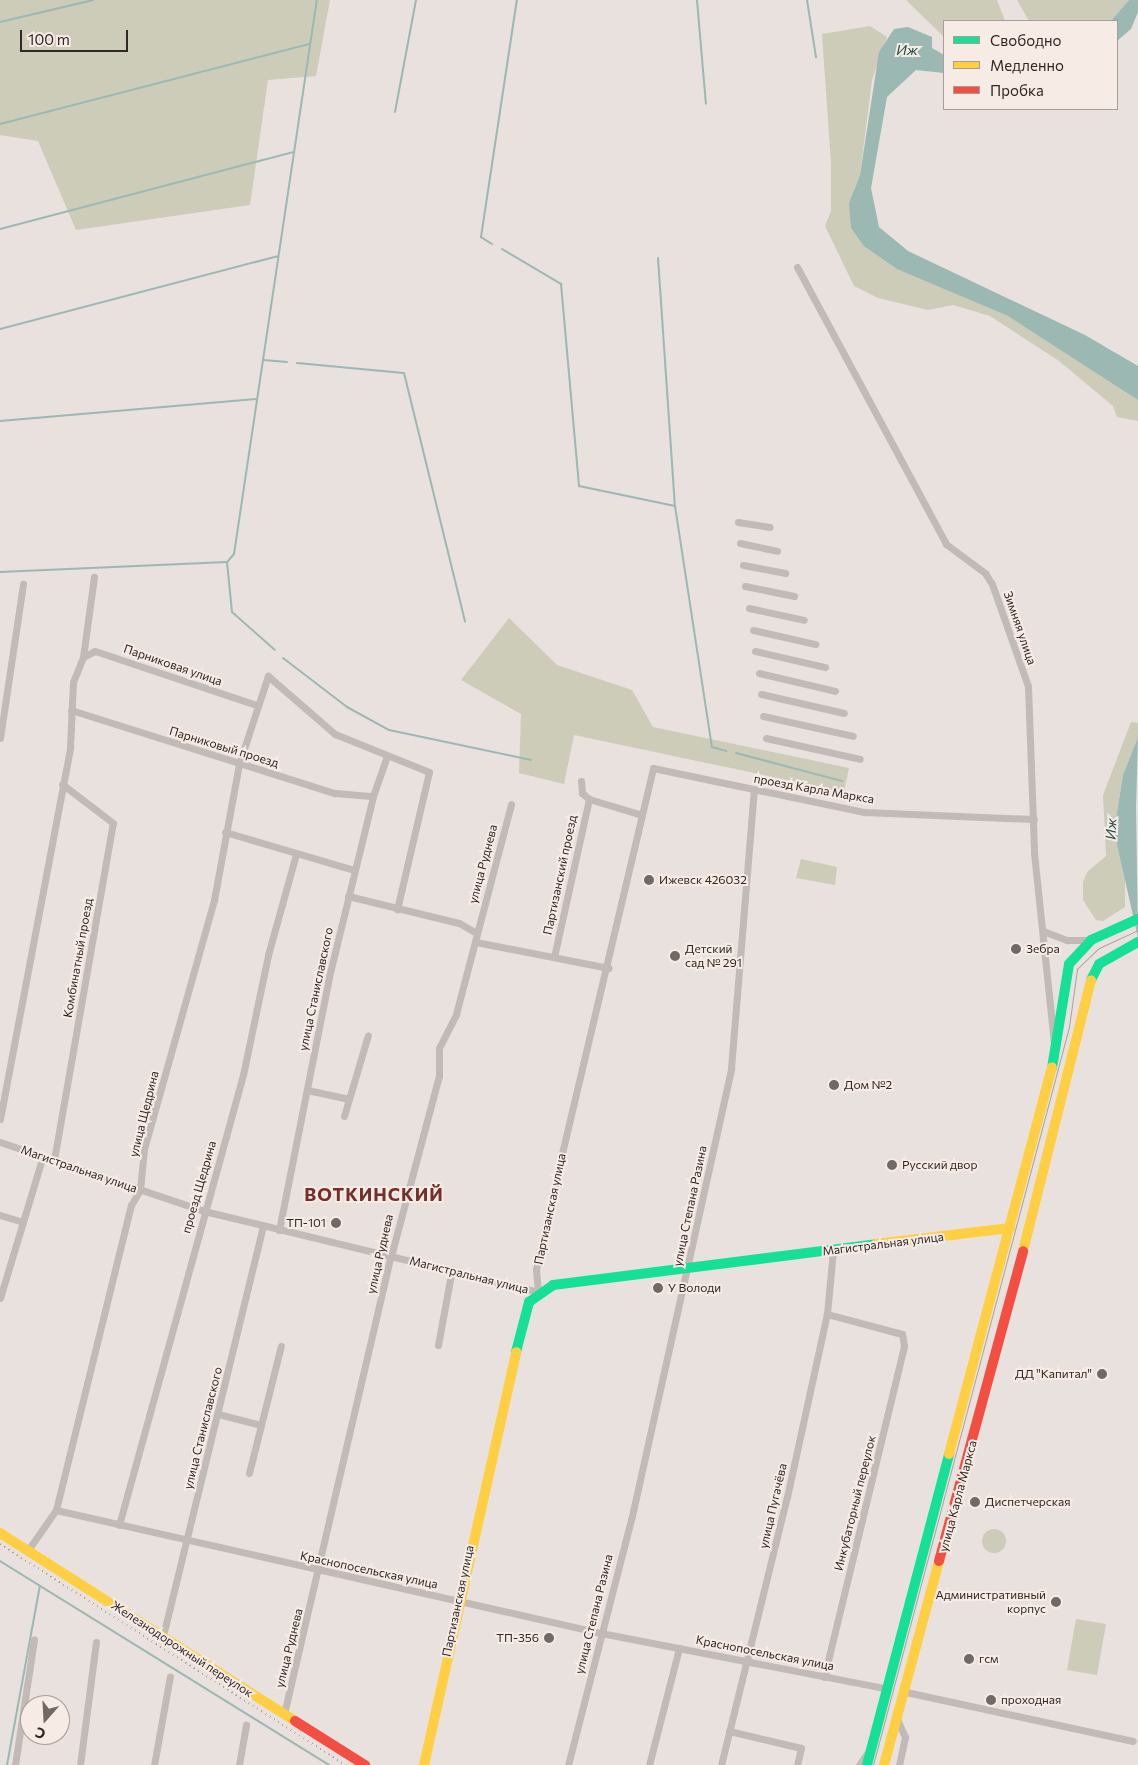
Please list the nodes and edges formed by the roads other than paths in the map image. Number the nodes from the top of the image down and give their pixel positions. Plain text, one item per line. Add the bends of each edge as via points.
1 (797, 267) dead end
2 (738, 522) dead end
3 (770, 527) dead end
4 (740, 543) dead end
5 (777, 551) dead end
6 (743, 564) dead end
7 (785, 573) dead end
8 (94, 577) dead end
9 (23, 584) dead end
10 (746, 586) dead end
11 (794, 596) dead end
12 (749, 608) dead end
13 (804, 620) dead end
14 (753, 630) dead end
15 (814, 644) dead end
16 (755, 651) dead end
17 (83, 657) junction
18 (825, 667) dead end
19 (758, 673) dead end
20 (835, 691) dead end
21 (761, 694) dead end
22 (256, 705) junction
23 (72, 710) junction
24 (844, 714) dead end
25 (763, 716) dead end
26 (853, 736) dead end
27 (0, 738) edge
28 (766, 738) dead end
29 (387, 756) junction
30 (860, 759) dead end
31 (239, 764) junction
32 (653, 768) joint
33 (581, 781) dead end
34 (62, 784) junction
35 (754, 790) junction
36 (372, 796) junction
37 (589, 799) junction
38 (511, 804) dead end
39 (642, 815) junction
40 (1034, 819) junction
41 (226, 832) junction
42 (296, 854) junction
43 (354, 870) junction
44 (348, 896) junction
45 (397, 909) junction
46 (1138, 919) edge
47 (1043, 930) junction
48 (476, 933) junction
49 (1091, 940) junction
50 (476, 942) junction
51 (1138, 942) edge
52 (554, 957) junction
53 (608, 968) junction
54 (368, 1035) dead end
55 (1055, 1056) junction
56 (308, 1090) junction
57 (349, 1099) junction
58 (344, 1116) dead end
59 (0, 1119) edge
60 (0, 1142) edge
61 (43, 1156) junction
62 (54, 1160) junction
63 (140, 1190) junction
64 (204, 1211) junction
65 (0, 1215) edge
66 (23, 1222) junction
67 (263, 1226) junction
68 (1027, 1226) junction
69 (1010, 1228) junction
70 (279, 1230) junction
71 (833, 1250) junction
72 (391, 1256) junction
73 (688, 1266) junction
74 (452, 1269) junction
75 (538, 1292) junction
76 (0, 1298) edge
77 (827, 1314) junction
78 (438, 1345) dead end
79 (281, 1346) dead end
80 (218, 1414) junction
81 (261, 1425) junction
82 (249, 1474) dead end
83 (56, 1510) junction
84 (119, 1525) junction
85 (0, 1533) edge
86 (186, 1542) junction
87 (28, 1550) junction
88 (319, 1571) junction
89 (457, 1600) junction
90 (601, 1633) junction
91 (162, 1636) junction
92 (34, 1639) dead end
93 (96, 1642) dead end
94 (679, 1648) junction
95 (746, 1661) junction
96 (170, 1676) dead end
97 (824, 1677) junction
98 (885, 1688) junction
99 (906, 1692) junction
100 (284, 1714) junction
101 (897, 1718) junction
102 (246, 1726) dead end
103 (729, 1731) junction
104 (1133, 1741) dead end
105 (872, 1748) junction
106 (15, 1765) edge
107 (80, 1765) edge
108 (154, 1765) edge
109 (239, 1765) edge
110 (365, 1765) edge
111 (424, 1765) edge
112 (568, 1765) edge
113 (648, 1765) edge
114 (721, 1765) edge
115 (797, 1765) edge
116 (858, 1765) edge
117 (867, 1765) edge
118 (884, 1765) edge
119 (899, 1765) edge

1 - 40 street, Зимняя улица via 946,544 985,573 992,584 1028,686
2 - 3 street
4 - 5 street
6 - 7 street
8 - 17 street
9 - 27 street
10 - 11 street
12 - 13 street
14 - 15 street
16 - 18 street
17 - 22 street, Парниковая улица via 95,650
17 - 23 street via 73,682
19 - 20 street
21 - 24 street
22 - 29 street, улица Щедрина via 268,676 313,718 344,739
22 - 31 street, улица Щедрина
23 - 31 street, Парниковый проезд
23 - 34 street
25 - 26 street
28 - 30 street
29 - 36 street, улица Станиславского
29 - 45 street via 429,772
31 - 36 street, Парниковый проезд via 335,793
31 - 41 street, улица Щедрина
32 - 35 street, проезд Карла Маркса
32 - 39 street, Партизанская улица
33 - 37 street via 582,793
34 - 59 street
34 - 62 street, Комбинатный проезд via 113,823
35 - 40 street, проезд Карла Маркса via 864,812
35 - 73 street, улица Степана Разина via 738,1018
36 - 43 street, улица Станиславского
37 - 39 street
37 - 52 street, Партизанский проезд
38 - 48 street, улица Руднева
39 - 53 street, Партизанская улица
40 - 47 street, Зимняя улица
41 - 42 street
41 - 63 street, улица Щедрина via 214,900 144,1149
42 - 43 street
42 - 64 street, проезд Щедрина via 268,955 243,1075
43 - 44 street, улица Станиславского
44 - 45 street
44 - 56 street, улица Станиславского
45 - 48 street via 459,923
46 - 49 main road
47 - 49 street via 1067,940
47 - 55 street, Зимняя улица
48 - 50 street, улица Руднева
49 - 55 main road via 1069,964
50 - 52 street
50 - 72 street, улица Руднева via 456,1014 439,1048 439,1076
51 - 68 main road via 1099,964 1086,991
52 - 53 street
53 - 75 street, Партизанская улица via 558,1166 536,1269
54 - 57 street
55 - 69 main road
56 - 57 street
56 - 70 street, улица Станиславского
57 - 58 street
60 - 61 street, Магистральная улица
61 - 62 street, Магистральная улица
61 - 66 street
62 - 63 street, Магистральная улица
63 - 64 street, Магистральная улица
63 - 83 street, улица Щедрина via 131,1205
64 - 67 street, Магистральная улица
64 - 84 street, проезд Щедрина
65 - 66 street
66 - 76 street
67 - 70 street, Магистральная улица
67 - 80 street, улица Станиславского
68 - 69 main road, Магистральная улица
68 - 99 main road, улица Карла Маркса
69 - 71 main road, Магистральная улица
69 - 98 main road, улица Карла Маркса
70 - 72 street, Магистральная улица
71 - 73 main road, Магистральная улица
71 - 77 street, улица Пугачёва
72 - 74 street, Магистральная улица
72 - 88 street, улица Руднева
73 - 75 main road, Магистральная улица via 553,1285
73 - 90 street, улица Степана Разина
74 - 75 street, Магистральная улица
74 - 78 street
75 - 89 main road, Партизанская улица via 526,1311
77 - 95 street, улица Пугачёва
77 - 97 street, Инкубаторный переулок via 902,1334 904,1346
79 - 81 street
80 - 81 street
80 - 86 street, улица Станиславского
81 - 82 street
83 - 84 street, Краснопосельская улица
83 - 87 street, улица Щедрина
84 - 86 street, Краснопосельская улица
85 - 87 main road, Железнодорожный переулок
86 - 88 street, Краснопосельская улица
86 - 91 street, улица Станиславского
87 - 91 main road, Железнодорожный переулок
88 - 89 street, Краснопосельская улица
88 - 100 street, улица Руднева
89 - 90 street, Краснопосельская улица
89 - 111 main road, Партизанская улица
90 - 94 street, Краснопосельская улица
90 - 112 street, улица Степана Разина
91 - 100 main road, Железнодорожный переулок
92 - 106 street
93 - 107 street
94 - 95 street, Краснопосельская улица
94 - 113 street
95 - 97 street, Краснопосельская улица
95 - 103 street, улица Пугачёва
96 - 108 street
97 - 98 street, Краснопосельская улица
98 - 99 main road
98 - 105 main road, улица Карла Маркса
99 - 101 main road, улица Карла Маркса
99 - 104 street
100 - 110 main road, Железнодорожный переулок
101 - 118 main road, улица Карла Маркса
101 - 119 street via 905,1737
102 - 109 street
103 - 114 street, улица Пугачёва
103 - 115 street via 801,1748
105 - 116 street
105 - 117 main road, улица Карла Маркса

